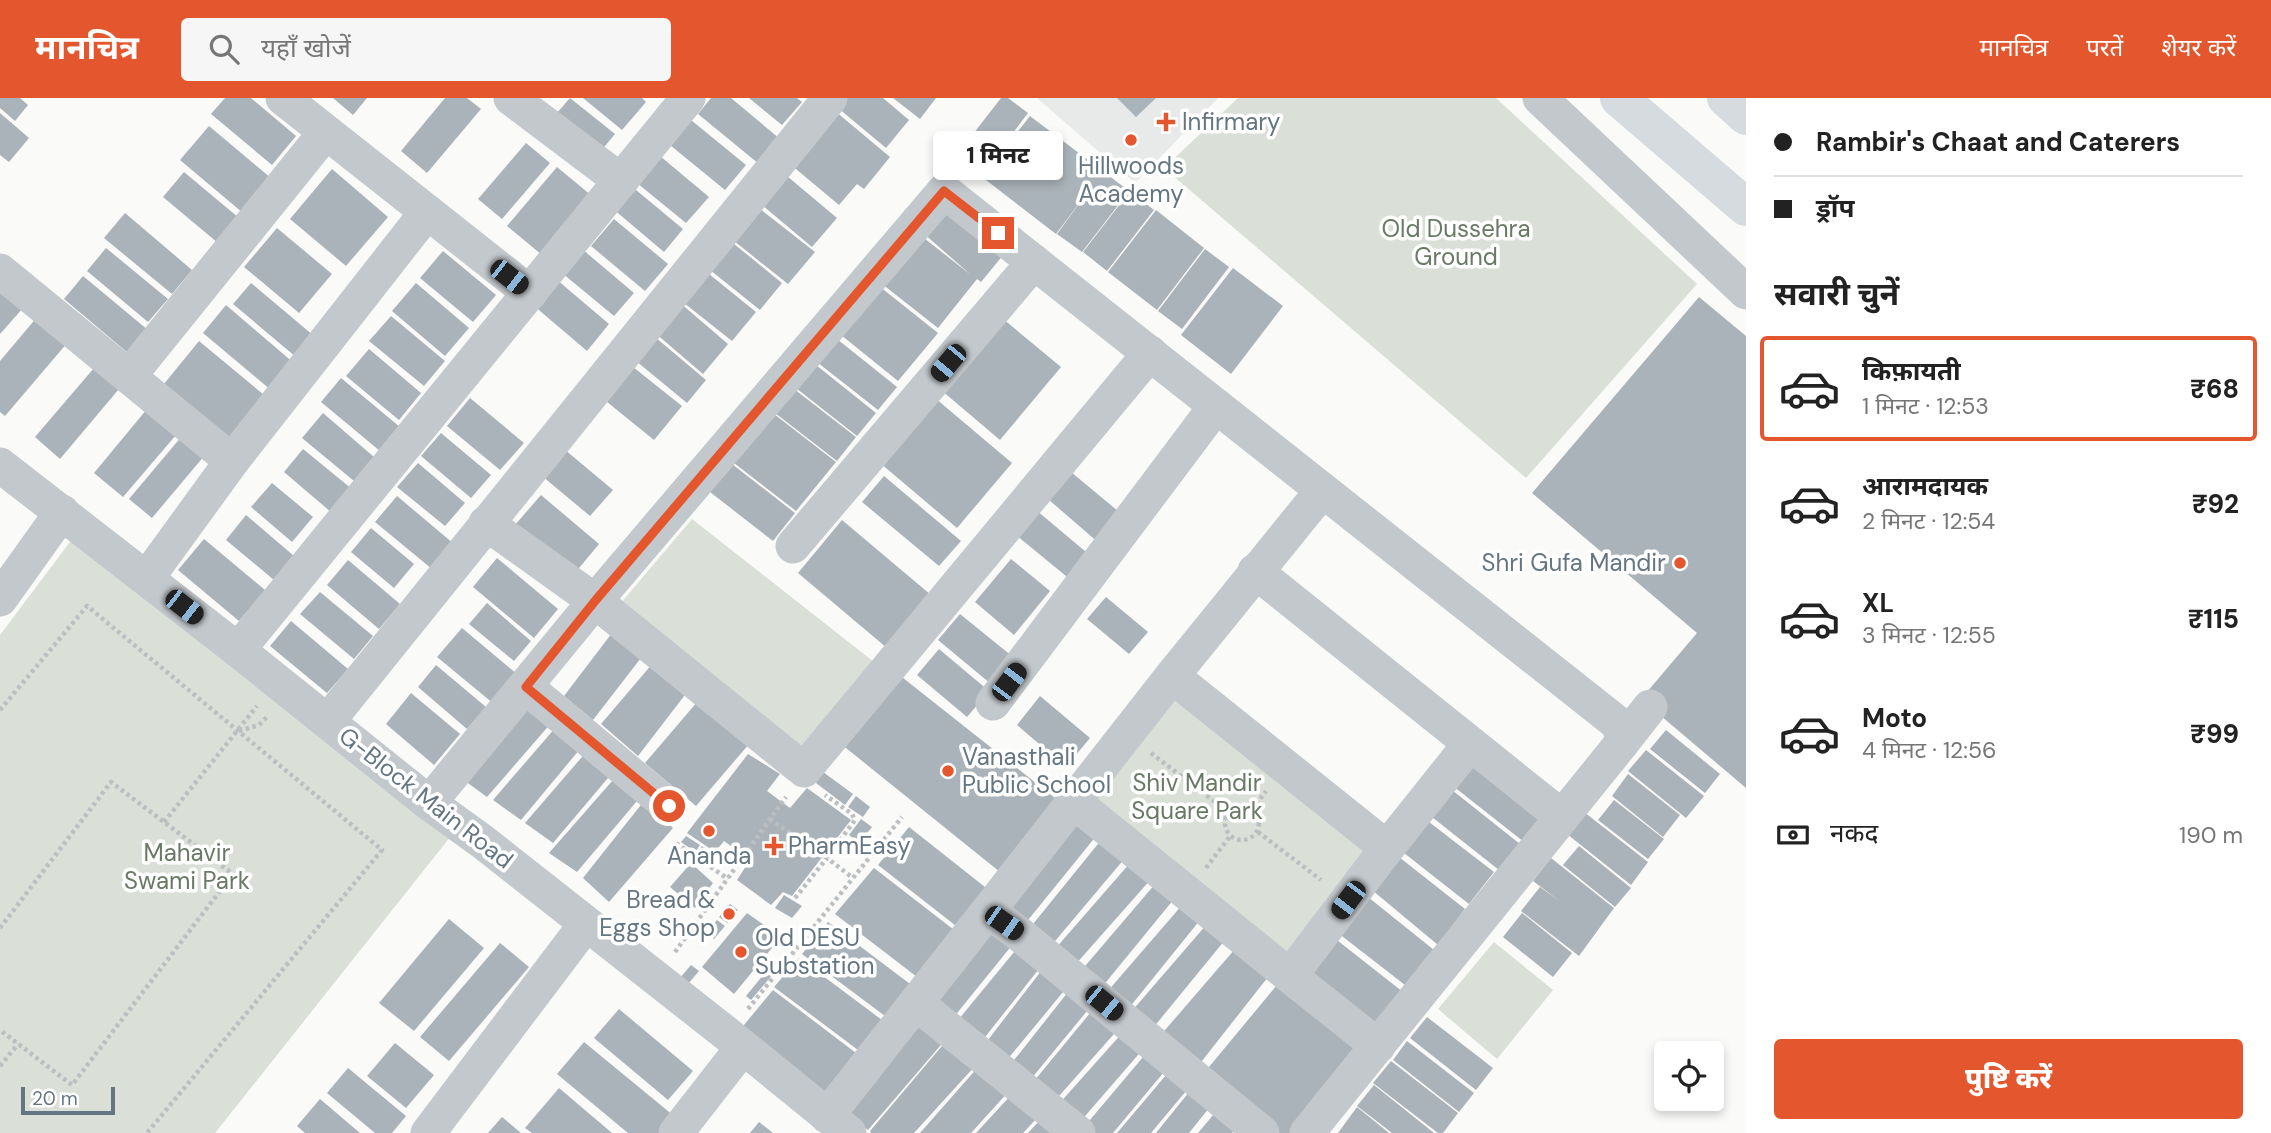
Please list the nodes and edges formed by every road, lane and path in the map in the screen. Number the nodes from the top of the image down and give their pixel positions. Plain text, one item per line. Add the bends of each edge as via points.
1 (283, 98) edge
2 (688, 98) edge
3 (830, 98) edge
4 (1540, 98) edge
5 (1619, 98) edge
6 (1657, 98) edge
7 (1726, 98) edge
8 (519, 100) edge
9 (1746, 116) edge
10 (325, 133) junction
11 (1746, 178) edge
12 (621, 181) junction
13 (1746, 207) edge
14 (426, 212) junction
15 (1034, 261) junction
16 (0, 271) edge
17 (1746, 292) edge
18 (530, 293) junction
19 (1150, 353) junction
20 (129, 376) junction
21 (1216, 406) junction
22 (232, 461) junction
23 (0, 465) edge
24 (1322, 491) junction
25 (62, 512) junction
26 (486, 523) junction
27 (793, 546) dead end
28 (1255, 571) junction
29 (147, 578) junction
30 (0, 599) edge
31 (595, 601) junction
32 (239, 650) junction
33 (1172, 676) junction
34 (526, 687) junction
35 (276, 696) junction
36 (993, 703) dead end
37 (1650, 707) dead end
38 (0, 710) edge
39 (327, 720) junction
40 (239, 731) junction
41 (1470, 744) junction
42 (1621, 744) junction
43 (1143, 747) dead end
44 (1272, 784) dead end
45 (818, 790) dead end
46 (790, 791) dead end
47 (1073, 801) junction
48 (429, 803) junction
49 (669, 806) dead end
50 (1252, 810) junction
51 (1228, 812) junction
52 (902, 817) dead end
53 (1562, 817) junction
54 (770, 819) junction
55 (164, 822) junction
56 (1258, 832) junction
57 (1231, 835) junction
58 (676, 843) dead end
59 (1387, 848) junction
60 (827, 858) junction
61 (1201, 875) dead end
62 (728, 878) junction
63 (853, 878) junction
64 (1321, 881) dead end
65 (795, 898) dead end
66 (988, 911) junction
67 (586, 924) junction
68 (0, 928) edge
69 (1290, 976) junction
70 (656, 978) junction
71 (916, 1003) junction
72 (0, 1030) edge
73 (735, 1040) junction
74 (18, 1044) junction
75 (1378, 1046) junction
76 (0, 1066) edge
77 (838, 1124) edge
78 (146, 1133) edge
79 (428, 1133) edge
80 (676, 1133) edge
81 (1078, 1133) edge
82 (1262, 1133) edge
83 (1307, 1133) edge

1 - 10 street
2 - 12 street
3 - 26 street
4 - 17 street
5 - 13 main road
6 - 11 main road
7 - 9 main road
8 - 12 street
10 - 14 street
10 - 20 street
12 - 18 street
14 - 18 street
14 - 22 street
15 - 19 street
15 - 27 street
15 - 31 street via 944,191
16 - 20 street
18 - 32 street
19 - 21 street
19 - 31 street via 804,771
20 - 22 street
21 - 24 street
21 - 36 street
22 - 29 street
23 - 25 street, G-Block Main Road
24 - 28 street
24 - 42 street via 1616,722 1622,732
25 - 29 street, G-Block Main Road
25 - 30 street
26 - 31 street
26 - 39 street
28 - 33 street
28 - 41 street
29 - 32 street, G-Block Main Road
31 - 34 street
32 - 35 street, G-Block Main Road
33 - 47 street
33 - 59 street
34 - 48 street
34 - 49 street
35 - 39 street, G-Block Main Road
35 - 40 path via 259,725
35 - 40 path via 269,691
37 - 42 street
38 - 40 path via 87,606
39 - 48 street, G-Block Main Road
40 - 55 path
40 - 78 path via 382,849
41 - 53 street
41 - 59 street
42 - 53 street
43 - 51 path
44 - 50 path
45 - 60 path via 855,820
46 - 54 path
47 - 66 street
47 - 69 street
48 - 67 street, G-Block Main Road
50 - 51 path via 1238,807
50 - 56 path
51 - 57 path
52 - 63 path
53 - 75 street
54 - 60 path
54 - 62 path
55 - 68 path via 111,782
55 - 74 path via 233,874 72,1085
56 - 57 path via 1243,840
56 - 64 path
57 - 61 path
58 - 62 path
59 - 69 street
60 - 63 path
60 - 65 path
62 - 70 path
63 - 73 path
66 - 71 street
66 - 82 street
67 - 70 street, G-Block Main Road
67 - 79 street
69 - 75 street
70 - 73 street, G-Block Main Road
71 - 77 street
71 - 81 street
72 - 74 path
73 - 77 street, G-Block Main Road
73 - 80 street
74 - 76 path
75 - 83 street

